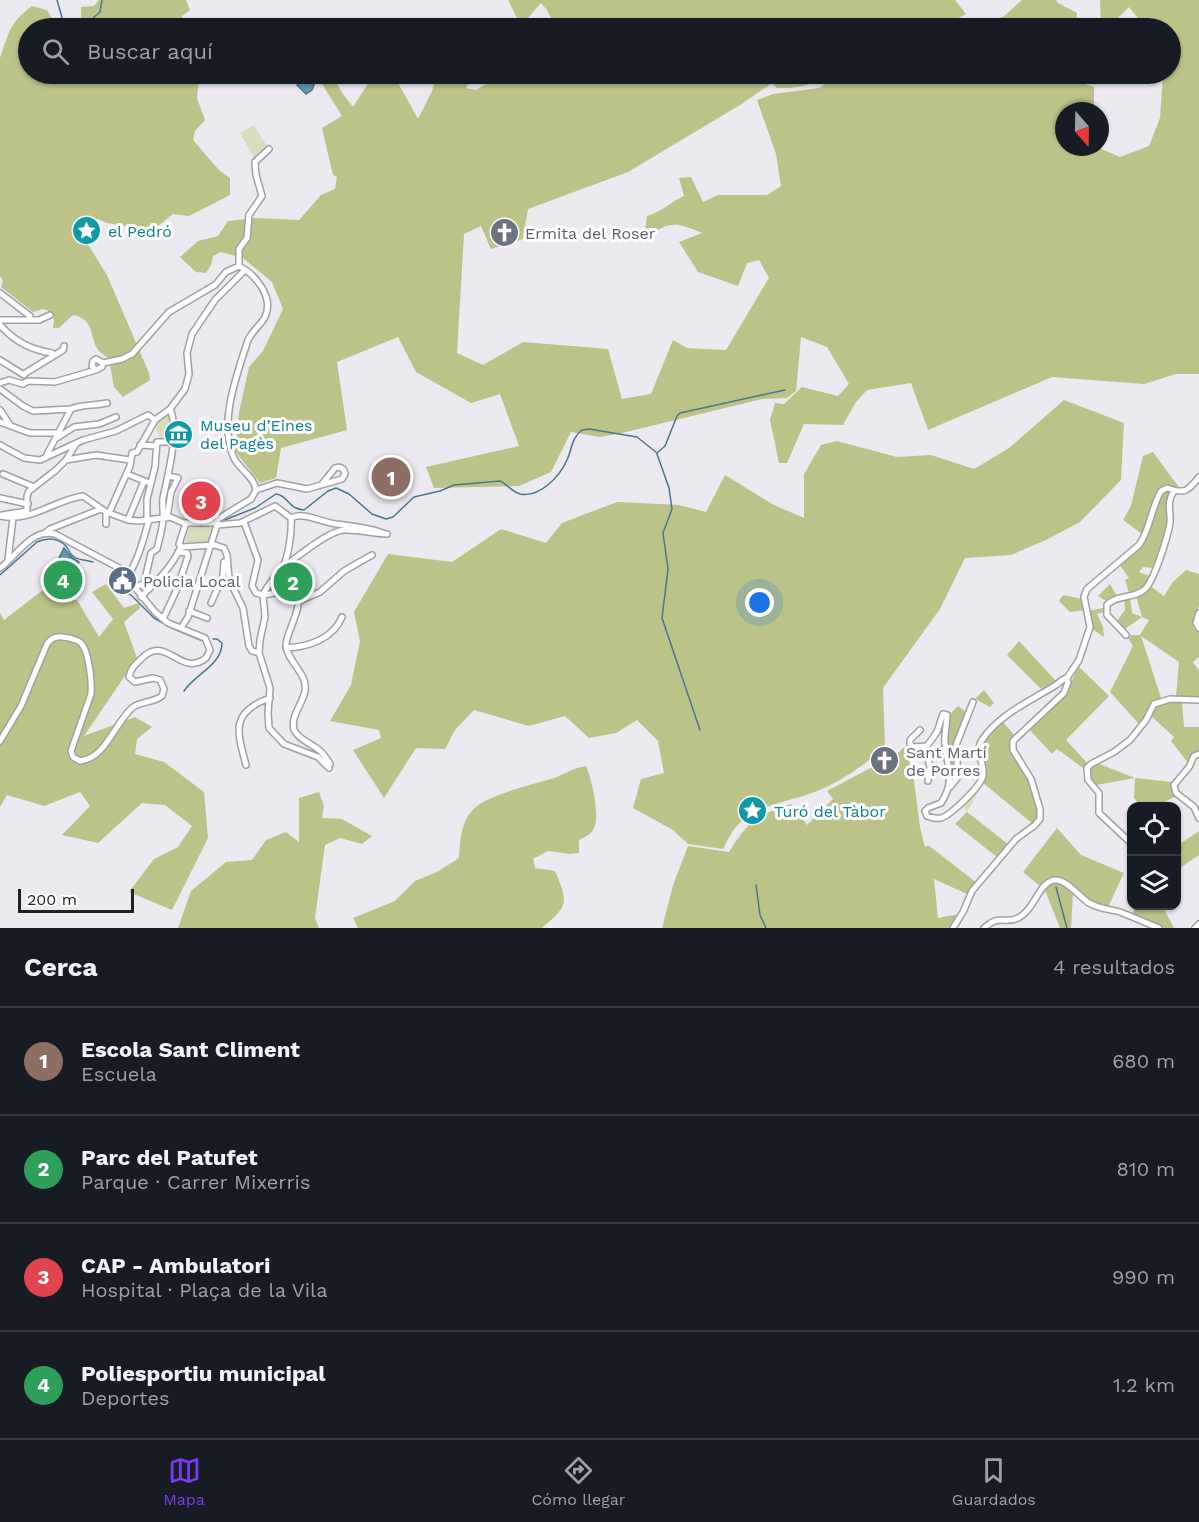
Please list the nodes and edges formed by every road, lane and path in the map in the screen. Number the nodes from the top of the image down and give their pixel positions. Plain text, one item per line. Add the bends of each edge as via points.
1 (269, 149) dead end
2 (239, 270) junction
3 (0, 293) edge
4 (50, 315) dead end
5 (0, 320) edge
6 (30, 320) junction
7 (0, 325) edge
8 (64, 346) dead end
9 (53, 356) junction
10 (0, 360) edge
11 (24, 374) junction
12 (28, 381) junction
13 (0, 383) edge
14 (0, 389) edge
15 (106, 403) dead end
16 (71, 409) junction
17 (170, 409) junction
18 (0, 410) edge
19 (116, 417) dead end
20 (155, 420) junction
21 (0, 422) edge
22 (10, 425) junction
23 (59, 433) junction
24 (55, 439) junction
25 (172, 442) junction
26 (77, 443) junction
27 (0, 445) edge
28 (140, 445) junction
29 (156, 446) junction
30 (50, 453) junction
31 (66, 460) junction
32 (130, 460) junction
33 (3, 474) dead end
34 (127, 474) junction
35 (168, 476) junction
36 (1199, 477) edge
37 (144, 481) junction
38 (151, 484) junction
39 (322, 484) dead end
40 (34, 487) junction
41 (256, 490) junction
42 (1174, 491) junction
43 (0, 498) edge
44 (27, 504) junction
45 (106, 512) junction
46 (0, 515) edge
47 (165, 517) junction
48 (13, 518) junction
49 (291, 518) junction
50 (128, 520) junction
51 (148, 520) junction
52 (244, 522) junction
53 (186, 523) junction
54 (106, 524) dead end
55 (216, 524) junction
56 (44, 533) junction
57 (212, 545) junction
58 (181, 546) junction
59 (226, 551) junction
60 (286, 554) junction
61 (372, 555) dead end
62 (293, 560) junction
63 (8, 562) junction
64 (0, 568) edge
65 (282, 568) junction
66 (127, 577) junction
67 (134, 587) junction
68 (263, 595) junction
69 (141, 597) junction
70 (299, 601) junction
71 (211, 603) dead end
72 (189, 612) junction
73 (1199, 613) edge
74 (342, 617) dead end
75 (207, 618) dead end
76 (164, 619) junction
77 (181, 628) junction
78 (1199, 628) edge
79 (1126, 635) dead end
80 (286, 648) junction
81 (259, 653) junction
82 (1067, 678) junction
83 (270, 698) junction
84 (1199, 700) edge
85 (973, 702) dead end
86 (920, 730) dead end
87 (0, 741) edge
88 (925, 747) junction
89 (1199, 754) edge
90 (246, 765) dead end
91 (928, 781) dead end
92 (949, 788) junction
93 (1199, 818) edge
94 (1127, 840) edge
95 (1199, 924) edge
96 (953, 928) edge
97 (984, 928) edge
98 (1159, 928) edge
99 (1195, 928) edge

1 - 2 street via 255,162 262,196 249,215 247,238 239,249
2 - 12 street via 226,272 214,285 169,312 130,356 103,363 98,359 92,366 96,370 55,382
2 - 17 street via 192,334 187,353 188,379
2 - 41 street via 249,272 259,282 267,309 251,334 228,412 227,431 235,460 254,481
3 - 6 street
4 - 6 street
5 - 6 street
7 - 9 street via 30,349
8 - 9 street
9 - 11 street
10 - 11 street
11 - 12 street
12 - 13 street
14 - 16 street via 33,411
15 - 16 street
16 - 23 street
17 - 20 street
17 - 25 street via 174,421
18 - 22 street
19 - 24 street via 74,428
20 - 26 street via 148,415 121,429
20 - 28 street
21 - 22 street
22 - 23 street via 30,433
23 - 24 street
24 - 30 street
25 - 29 street via 158,441
25 - 35 street
26 - 30 street
26 - 31 street
27 - 30 street via 29,460 44,460
28 - 29 street
28 - 32 street
29 - 38 street
31 - 32 street via 103,455
31 - 40 street
32 - 34 street
33 - 40 street
34 - 37 street
34 - 45 street
35 - 47 street via 162,512
35 - 47 street via 178,478
36 - 42 street via 1187,490
37 - 38 street
37 - 50 street
38 - 51 street
39 - 41 street via 305,489 275,483
40 - 44 street via 27,494
41 - 55 street via 251,499
42 - 79 street via 1169,502 1170,524 1147,587 1107,605 1107,615
42 - 82 street via 1161,491 1140,544 1087,589 1084,597 1090,627 1079,660
43 - 44 street
44 - 46 street via 25,512
45 - 48 street via 80,496
45 - 50 street
45 - 54 street
45 - 56 street
46 - 48 street
47 - 51 street
47 - 53 street
47 - 67 street via 144,584
48 - 63 street
49 - 52 street via 276,506
49 - 60 street
49 - 62 street via 297,515 387,534 339,531
50 - 51 street
51 - 66 street via 146,538
52 - 55 street
52 - 68 street via 258,560 252,586
53 - 55 street
53 - 58 street
55 - 57 street
56 - 63 street via 30,540
56 - 66 street via 55,534 115,566
57 - 58 street
57 - 59 street
57 - 72 street
58 - 69 street via 164,575
58 - 76 street via 188,556
59 - 71 street via 223,576
59 - 81 street via 228,576 243,608 249,646
60 - 62 street
60 - 65 street
61 - 70 street via 344,571 320,592
62 - 65 street
63 - 64 street
65 - 68 street
66 - 67 street
67 - 69 street
68 - 70 street via 289,592
68 - 81 street via 265,617
69 - 76 street
70 - 80 street
72 - 75 street
72 - 77 street
73 - 78 street
74 - 80 street via 335,630 316,642
76 - 77 street
77 - 87 street via 207,640 209,653 200,663 187,663 162,651 145,654 129,677 135,682 159,680 164,689 162,696 132,708 99,750 86,760 76,760 71,748 89,703 91,681 86,653 81,644 71,639 54,638 47,644 21,706
80 - 83 street via 306,686 295,718 295,732 320,751 329,766 276,737 268,722
81 - 83 street via 270,684
82 - 92 street via 1013,710 985,736 980,745 983,773 978,785 947,815 927,816 926,809 941,803
82 - 96 street via 1064,693 1013,741 1013,750 1031,778 1040,819 1016,839 972,891
83 - 90 street via 249,708 240,720 238,734
84 - 94 street via 1170,699 1154,704 1130,740 1087,768 1088,780 1099,795 1099,813
85 - 92 street via 956,745 958,777
86 - 88 street via 910,744
88 - 91 street via 930,767
88 - 92 street via 946,714
89 - 93 street via 1174,785 1176,793 1194,807
95 - 99 street
97 - 98 street via 995,919 1018,918 1048,882 1057,880 1093,905

